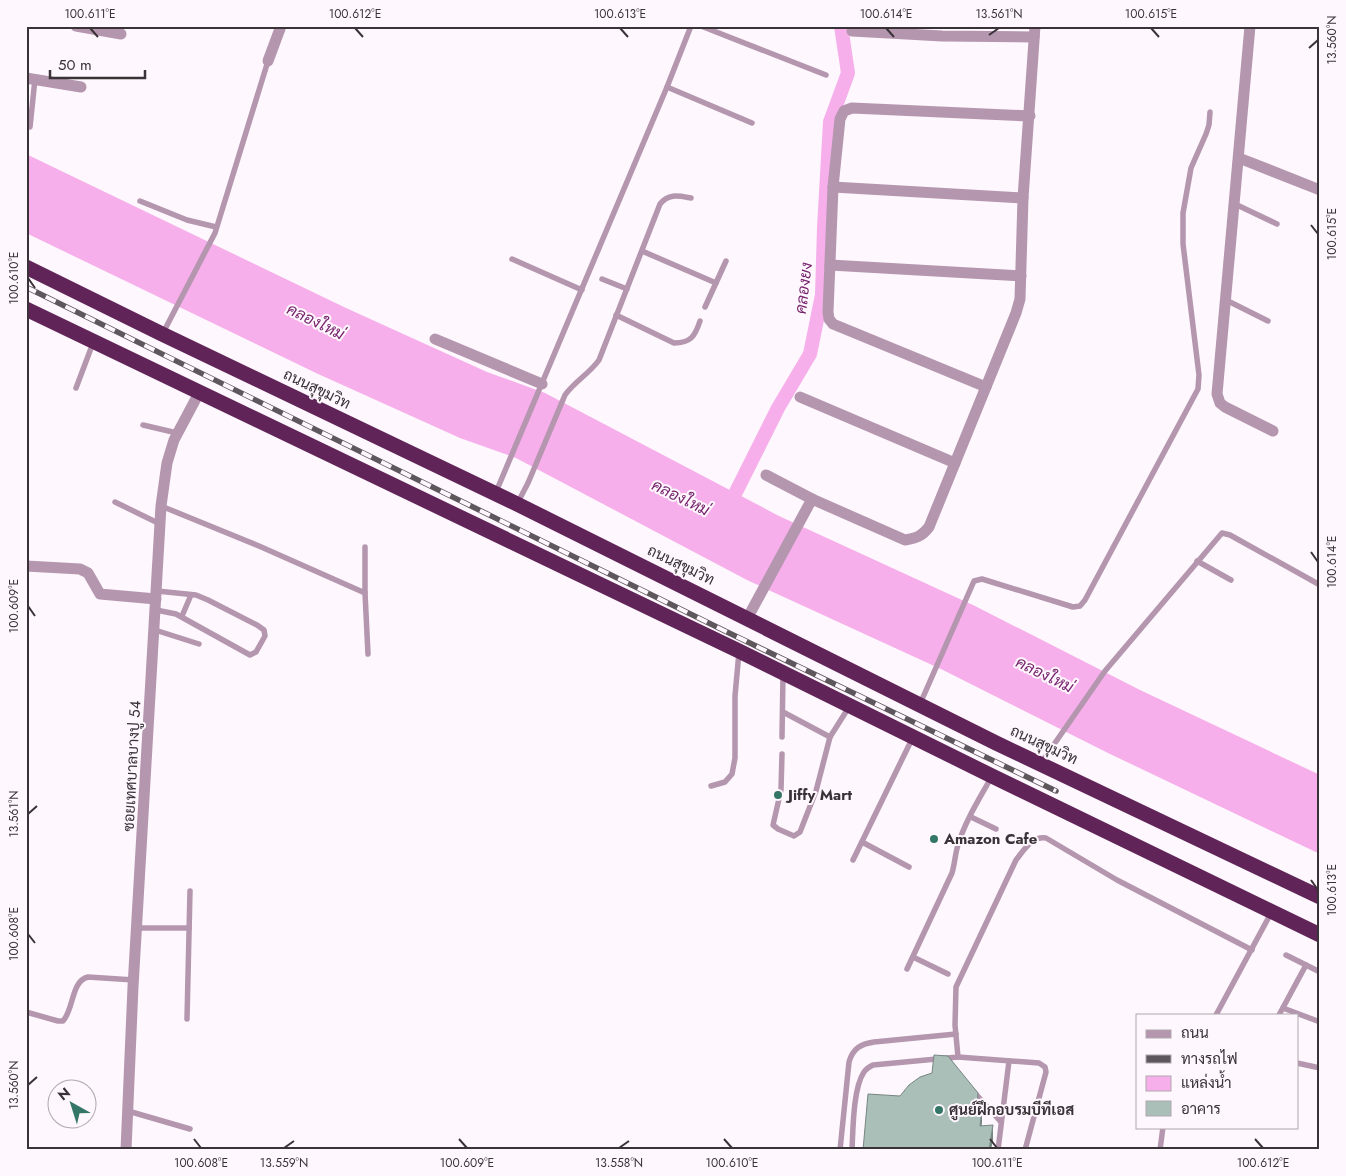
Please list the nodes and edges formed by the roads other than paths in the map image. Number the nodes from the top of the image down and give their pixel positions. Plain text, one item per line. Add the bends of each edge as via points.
1 (76, 26) edge
2 (281, 26) edge
3 (701, 26) edge
4 (1250, 26) edge
5 (689, 27) edge
6 (852, 31) dead end
7 (1034, 32) edge
8 (122, 34) dead end
9 (268, 61) joint
10 (826, 75) dead end
11 (30, 79) edge
12 (81, 87) dead end
13 (667, 87) junction
14 (1210, 112) dead end
15 (1030, 116) junction
16 (752, 123) dead end
17 (30, 127) dead end
18 (1239, 158) junction
19 (833, 187) junction
20 (1320, 190) edge
21 (691, 198) dead end
22 (1023, 198) junction
23 (140, 201) dead end
24 (1235, 204) junction
25 (1277, 224) dead end
26 (216, 230) junction
27 (642, 251) junction
28 (512, 259) dead end
29 (726, 261) dead end
30 (830, 265) junction
31 (26, 267) edge
32 (1021, 276) junction
33 (602, 279) dead end
34 (716, 283) junction
35 (627, 289) junction
36 (582, 290) junction
37 (1226, 300) junction
38 (706, 307) dead end
39 (26, 309) edge
40 (616, 315) junction
41 (700, 321) dead end
42 (1268, 322) dead end
43 (162, 334) junction
44 (435, 338) dead end
45 (94, 341) junction
46 (541, 386) junction
47 (986, 387) junction
48 (76, 388) dead end
49 (200, 391) junction
50 (800, 397) dead end
51 (143, 425) dead end
52 (1273, 431) dead end
53 (177, 433) junction
54 (955, 463) junction
55 (766, 475) dead end
56 (496, 494) junction
57 (812, 499) junction
58 (115, 502) dead end
59 (517, 504) junction
60 (161, 506) junction
61 (160, 524) junction
62 (365, 548) dead end
63 (1197, 561) junction
64 (26, 566) edge
65 (1230, 580) dead end
66 (1320, 585) edge
67 (365, 593) junction
68 (192, 595) junction
69 (156, 600) junction
70 (182, 616) junction
71 (748, 618) junction
72 (155, 630) junction
73 (199, 644) dead end
74 (740, 651) junction
75 (368, 654) dead end
76 (783, 672) junction
77 (920, 704) junction
78 (850, 706) junction
79 (782, 712) junction
80 (782, 737) dead end
81 (830, 737) junction
82 (913, 737) junction
83 (782, 754) dead end
84 (1041, 763) junction
85 (992, 776) junction
86 (710, 786) dead end
87 (971, 817) junction
88 (996, 829) dead end
89 (862, 842) junction
90 (853, 860) dead end
91 (909, 867) dead end
92 (190, 891) dead end
93 (1320, 897) edge
94 (1272, 911) junction
95 (137, 928) junction
96 (189, 928) junction
97 (1320, 935) edge
98 (1252, 950) junction
99 (1286, 955) dead end
100 (913, 957) junction
101 (1306, 965) junction
102 (907, 969) dead end
103 (1320, 972) edge
104 (948, 974) dead end
105 (134, 980) junction
106 (1283, 1008) junction
107 (26, 1012) edge
108 (1217, 1014) edge
109 (1280, 1014) edge
110 (187, 1020) dead end
111 (1320, 1022) edge
112 (956, 1034) junction
113 (958, 1057) junction
114 (1008, 1061) junction
115 (1298, 1063) edge
116 (1320, 1068) edge
117 (972, 1091) edge
118 (128, 1111) junction
119 (1001, 1122) junction
120 (1163, 1128) edge
121 (190, 1129) dead end
122 (126, 1150) edge
123 (840, 1150) edge
124 (852, 1150) edge
125 (998, 1150) edge
126 (1025, 1150) edge
127 (1160, 1150) edge

1 - 8 street
2 - 9 street
3 - 10 lane
4 - 18 street
5 - 13 lane
6 - 7 street via 942,36
7 - 15 street
9 - 26 lane
11 - 12 street
11 - 17 lane
13 - 16 lane
13 - 36 lane
14 - 77 lane via 1206,134 1191,168 1183,213 1200,375 1198,389 1080,606 1073,607 982,579 974,581
15 - 19 street via 852,108 844,111 840,119
15 - 22 street
18 - 20 street
18 - 24 street
19 - 22 street
19 - 30 street
21 - 27 lane via 665,198
22 - 32 street
23 - 26 lane
24 - 25 lane
24 - 37 street
26 - 43 lane
27 - 34 lane
27 - 35 lane
28 - 36 lane
29 - 34 lane
30 - 32 street
30 - 47 street via 828,312 833,324
31 - 43 highway, ถนนสุขุมวิท
32 - 47 street via 1016,313
33 - 35 lane
34 - 38 lane
35 - 40 lane
36 - 46 lane
37 - 42 lane
37 - 52 street via 1220,402
39 - 45 highway
40 - 41 lane via 674,343 690,339
40 - 59 lane via 599,360 565,395
43 - 56 highway, ถนนสุขุมวิท
44 - 46 street
45 - 48 lane
45 - 49 highway
46 - 56 lane
47 - 54 street
49 - 53 street, ซอยเทศบาลบางปู 54
49 - 74 highway
50 - 54 street
51 - 53 lane
53 - 60 street, ซอยเทศบาลบางปู 54
54 - 57 street via 929,527 916,539 906,540
55 - 57 street
56 - 59 highway, ถนนสุขุมวิท
57 - 71 street
58 - 61 lane
59 - 71 highway, ถนนสุขุมวิท
60 - 61 street, ซอยเทศบาลบางปู 54
60 - 67 lane
61 - 69 street, ซอยเทศบาลบางปู 54
62 - 67 lane
63 - 65 lane
63 - 66 lane via 1219,535 1225,533
63 - 84 lane via 1105,670
64 - 69 street via 80,569 88,573 103,595
67 - 75 lane
68 - 69 lane
68 - 70 lane
68 - 70 lane via 257,626 264,630 265,636 256,652 250,655
69 - 70 lane
69 - 72 street, ซอยเทศบาลบางปู 54
71 - 77 highway, ถนนสุขุมวิท
72 - 73 lane
72 - 95 street, ซอยเทศบาลบางปู 54
74 - 76 highway
74 - 86 lane via 732,774 725,782
76 - 78 highway
76 - 79 lane
77 - 84 highway, ถนนสุขุมวิท
78 - 81 lane
78 - 82 highway
79 - 80 lane
79 - 81 lane
81 - 83 lane via 816,791 800,832 794,836 773,825 781,790
82 - 85 highway
82 - 89 lane
84 - 93 highway, ถนนสุขุมวิท
85 - 87 lane
85 - 94 highway
87 - 88 lane
87 - 100 lane via 952,872
89 - 90 lane
89 - 91 lane
92 - 96 lane
94 - 97 highway
94 - 98 lane
95 - 96 lane
95 - 105 street, ซอยเทศบาลบางปู 54
96 - 110 lane
98 - 108 lane
98 - 112 lane via 1117,880 1046,838 1040,838 1028,845 1016,860 956,987
99 - 101 lane
100 - 102 lane
100 - 104 lane
101 - 103 lane
101 - 106 lane
105 - 107 lane via 83,978 63,1021
105 - 118 street, ซอยเทศบาลบางปู 54
106 - 109 lane
106 - 111 lane
112 - 113 lane
112 - 123 lane via 874,1042 855,1050 849,1062
113 - 114 lane
113 - 124 lane via 873,1065 864,1070 859,1081
114 - 119 lane
114 - 126 lane via 1039,1063 1046,1072
115 - 116 lane
117 - 119 lane
118 - 121 lane
118 - 122 street, ซอยเทศบาลบางปู 54
119 - 125 lane
120 - 127 lane

